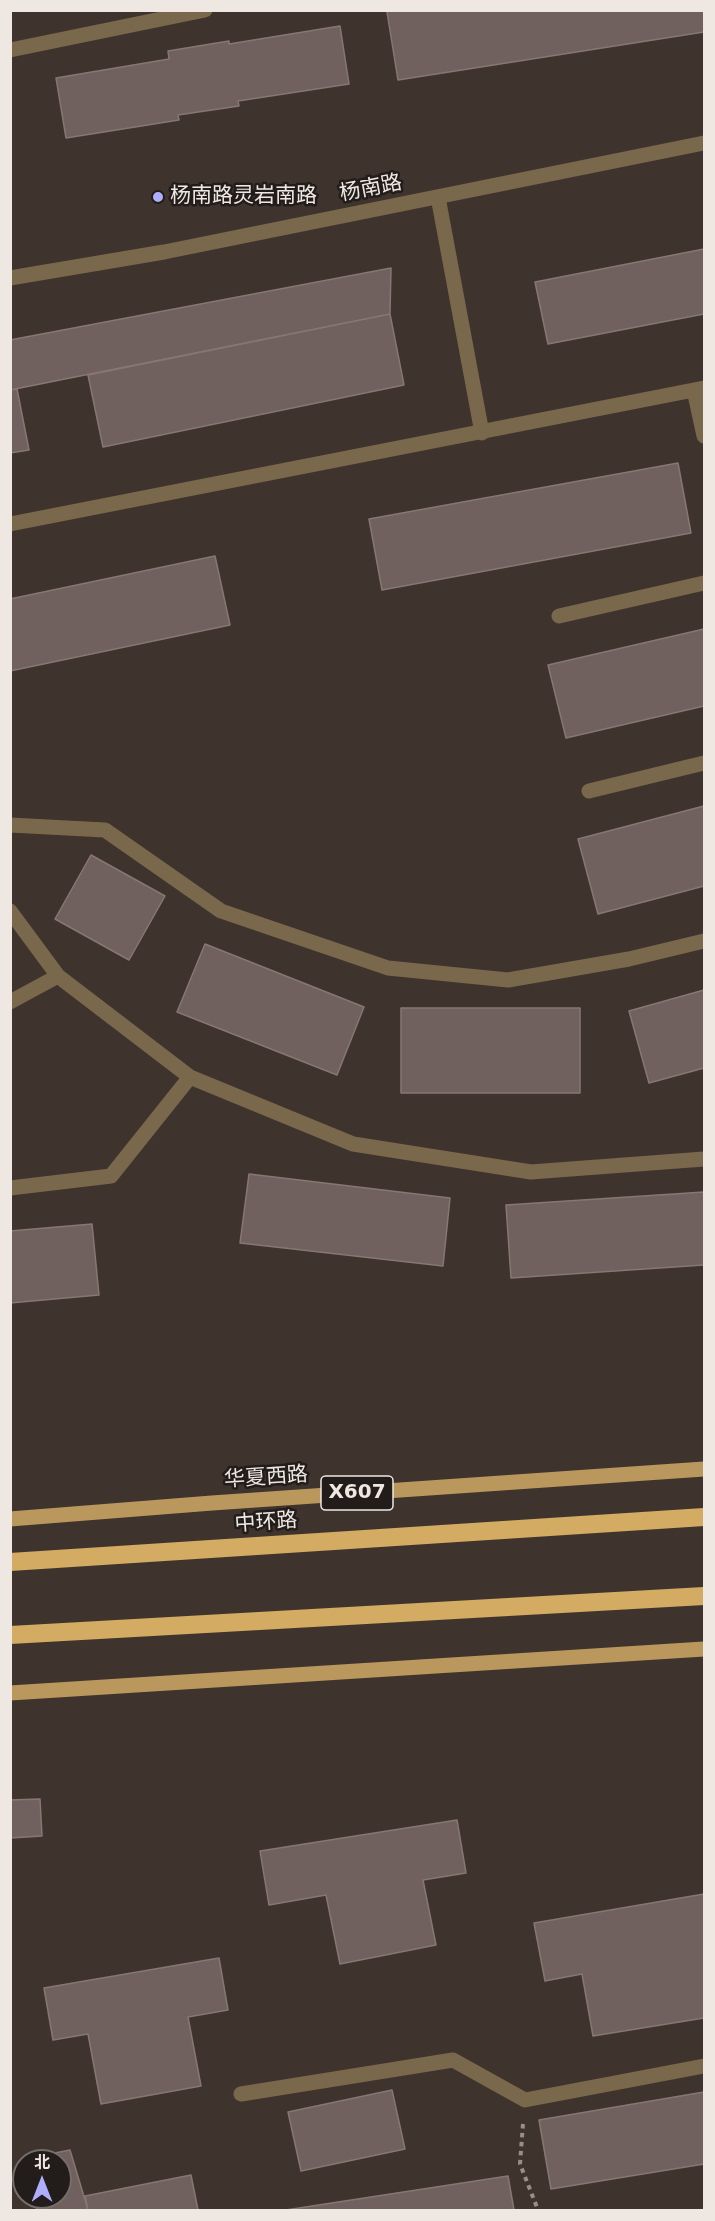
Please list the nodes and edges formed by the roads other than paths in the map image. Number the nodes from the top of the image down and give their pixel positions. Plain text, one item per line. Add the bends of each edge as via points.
1 (205, 10) edge
2 (10, 50) edge
3 (705, 143) edge
4 (438, 197) junction
5 (10, 278) edge
6 (699, 389) edge
7 (482, 433) junction
8 (705, 436) edge
9 (10, 524) edge
10 (705, 584) edge
11 (559, 616) dead end
12 (705, 763) edge
13 (589, 791) dead end
14 (10, 825) edge
15 (10, 910) edge
16 (705, 941) edge
17 (58, 976) junction
18 (10, 1002) edge
19 (190, 1077) junction
20 (705, 1159) edge
21 (10, 1188) edge
22 (705, 1469) edge
23 (705, 1516) edge
24 (10, 1519) edge
25 (10, 1562) edge
26 (705, 1596) edge
27 (10, 1635) edge
28 (705, 1649) edge
29 (10, 1693) edge
30 (705, 2066) edge
31 (241, 2094) dead end

1 - 2 street
3 - 4 street, 杨南路
4 - 5 street, 杨南路 via 164,252
4 - 7 street
6 - 7 street
6 - 8 street
7 - 9 street
10 - 11 street
12 - 13 street
14 - 16 street via 105,830 221,911 388,968 508,980
15 - 17 street
17 - 18 street
17 - 19 street
19 - 20 street via 353,1144 375,1148 531,1172
19 - 21 street via 111,1176
22 - 24 main road, 华夏西路 / X607
23 - 25 highway, 中环路
26 - 27 highway
28 - 29 main road
30 - 31 street via 525,2100 453,2060

